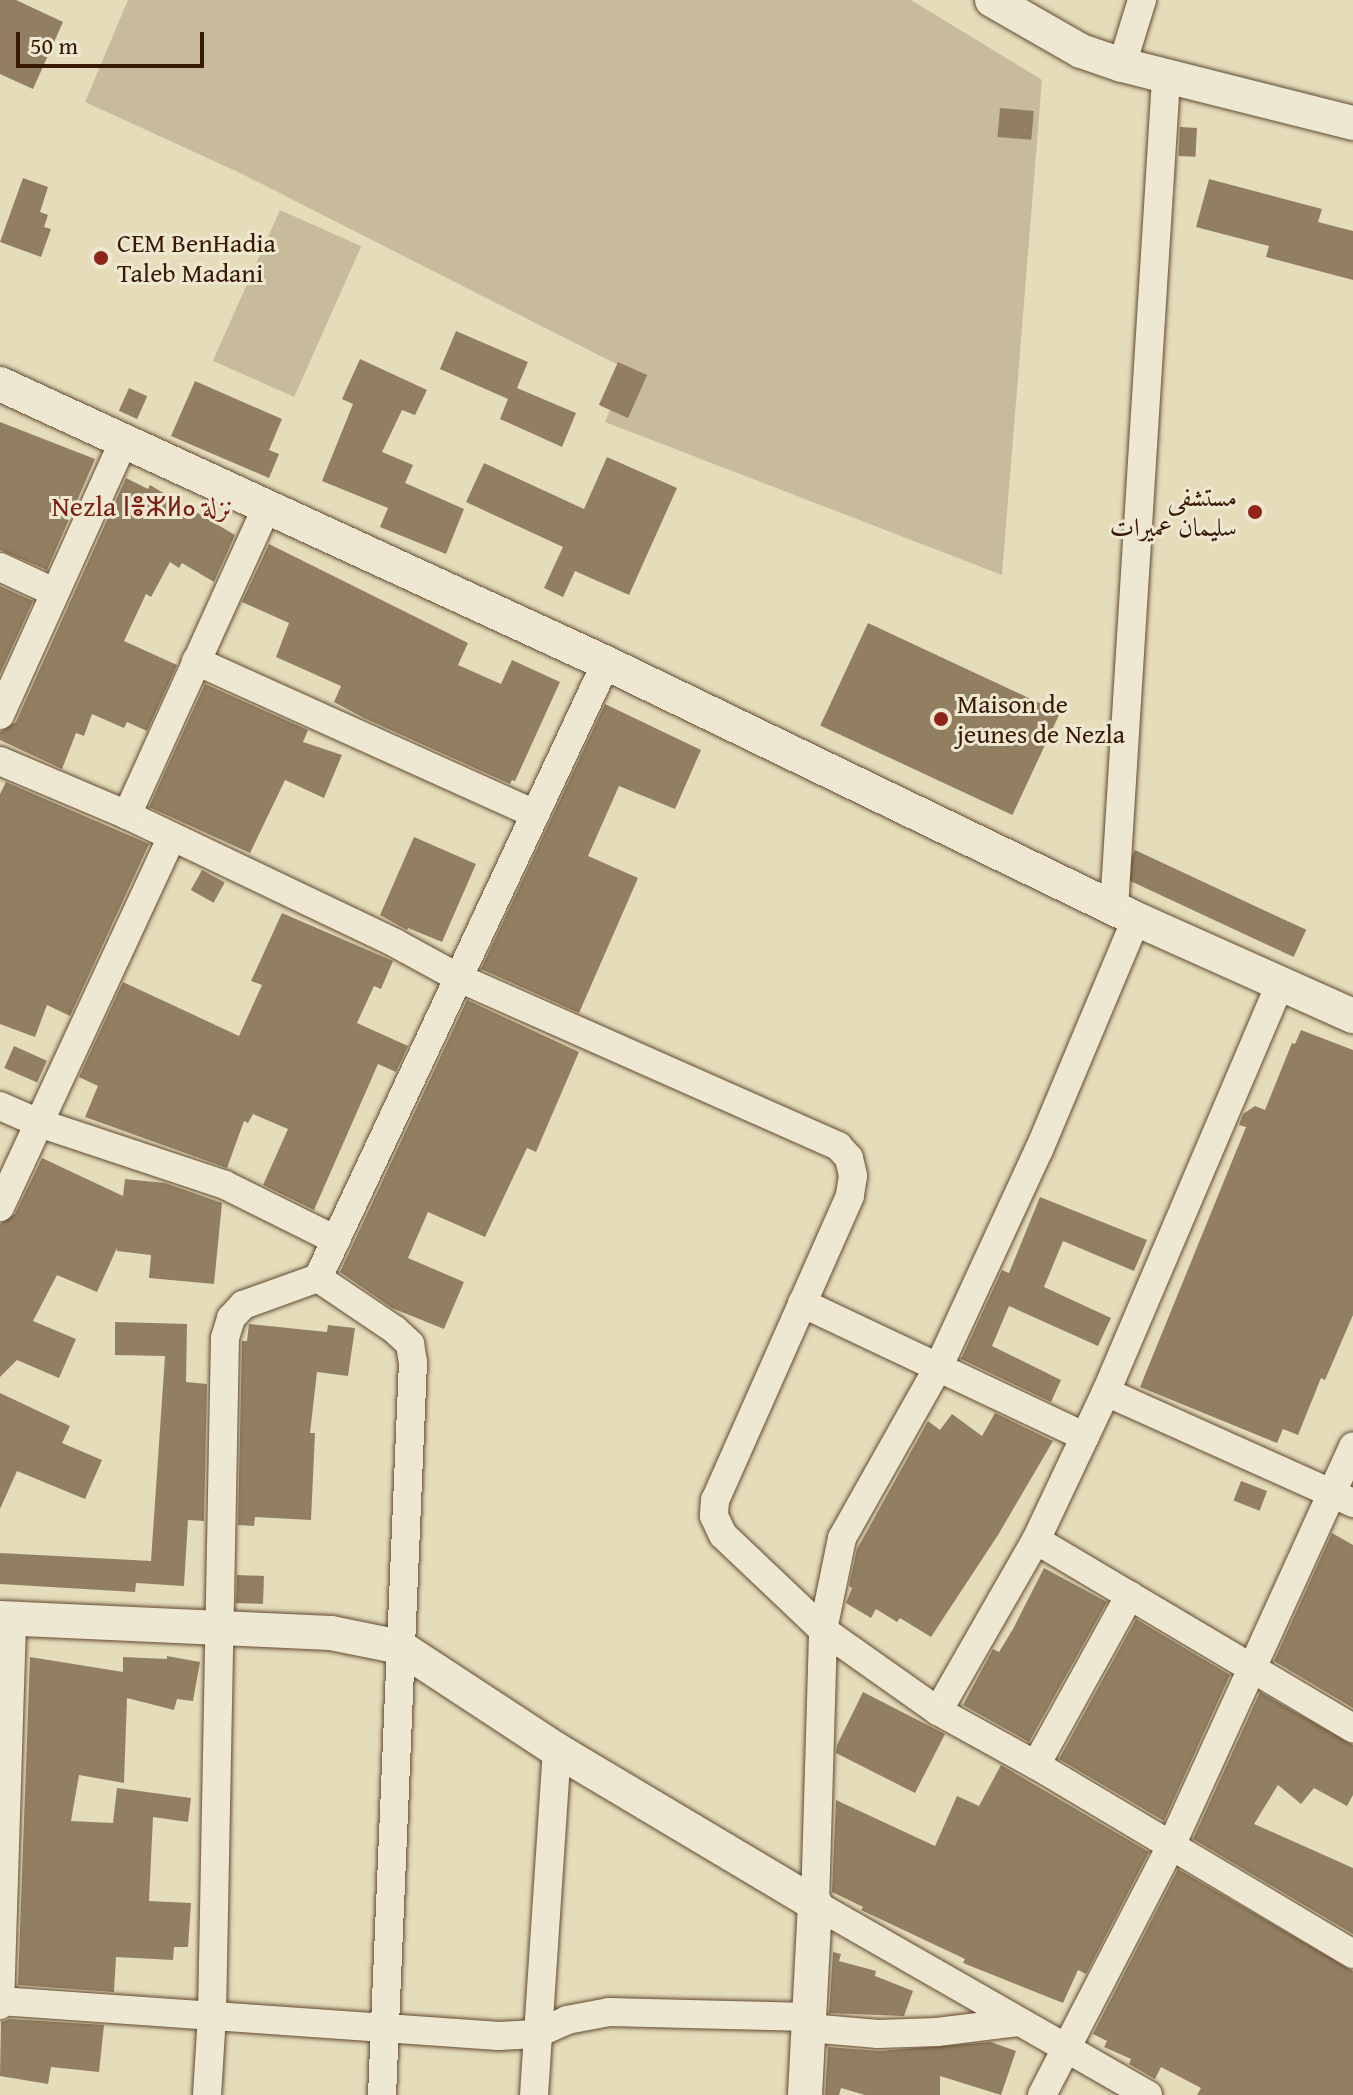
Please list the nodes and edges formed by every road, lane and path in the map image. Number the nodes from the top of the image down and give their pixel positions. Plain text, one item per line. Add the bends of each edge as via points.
1 (992, 0) edge
2 (1142, 0) edge
3 (1122, 65) junction
4 (1166, 79) junction
5 (1353, 123) edge
6 (0, 384) edge
7 (124, 440) junction
8 (266, 509) junction
9 (0, 567) edge
10 (54, 592) junction
11 (196, 661) junction
12 (606, 663) junction
13 (0, 715) edge
14 (1, 764) edge
15 (533, 813) junction
16 (127, 815) junction
17 (171, 838) junction
18 (1125, 914) junction
19 (459, 978) junction
20 (1281, 982) junction
21 (1353, 1016) edge
22 (0, 1106) edge
23 (39, 1123) junction
24 (0, 1207) edge
25 (336, 1240) junction
26 (318, 1278) junction
27 (802, 1303) junction
28 (939, 1366) junction
29 (1106, 1392) junction
30 (1085, 1437) junction
31 (1353, 1446) edge
32 (1344, 1497) edge
33 (1036, 1540) junction
34 (1130, 1595) junction
35 (6, 1619) edge
36 (221, 1627) junction
37 (823, 1630) junction
38 (400, 1647) junction
39 (1255, 1667) junction
40 (938, 1711) junction
41 (1353, 1728) edge
42 (557, 1750) junction
43 (1036, 1765) junction
44 (1171, 1846) junction
45 (815, 1904) junction
46 (1353, 1954) edge
47 (0, 2002) edge
48 (212, 2015) junction
49 (809, 2022) junction
50 (1018, 2022) junction
51 (383, 2029) junction
52 (536, 2034) junction
53 (1066, 2047) junction
54 (207, 2095) edge
55 (382, 2095) edge
56 (534, 2095) edge
57 (805, 2095) edge
58 (1042, 2095) edge
59 (1148, 2095) edge

1 - 3 street via 1081,51
2 - 3 street
3 - 4 street
4 - 5 street
4 - 18 street
6 - 7 street
7 - 8 street
7 - 10 street
8 - 11 street
8 - 12 street
9 - 10 street
10 - 13 street
11 - 15 street
11 - 16 street
12 - 15 street
12 - 18 street
14 - 16 street
15 - 19 street
16 - 17 street
17 - 19 street
17 - 23 street
18 - 20 street
18 - 28 street via 1039,1150
19 - 25 street
19 - 27 street via 838,1146 849,1158 850,1196
20 - 21 street
20 - 29 street
22 - 23 street
23 - 24 street
23 - 25 street via 225,1185
25 - 26 street
26 - 36 street via 243,1305 231,1318 225,1338
26 - 38 street via 410,1344
27 - 28 street
27 - 37 street via 715,1500 714,1516 723,1535
28 - 30 street
28 - 37 street via 842,1538
29 - 30 street
29 - 32 street
30 - 33 street
31 - 32 street
32 - 39 street
33 - 34 street
33 - 40 street
34 - 39 street
34 - 43 street
35 - 36 street
35 - 47 street
36 - 38 street via 331,1633
36 - 48 street
37 - 40 street
37 - 45 street
38 - 42 street
38 - 51 street
39 - 41 street
39 - 44 street
40 - 43 street
42 - 45 street
42 - 52 street
43 - 44 street
44 - 46 street
44 - 53 street
45 - 49 street
45 - 50 street
47 - 48 street
48 - 51 street
48 - 54 street
49 - 50 street via 893,2033
49 - 52 street via 609,2012 567,2020
49 - 57 street
50 - 53 street
51 - 52 street
51 - 55 street
52 - 56 street
53 - 58 street
53 - 59 street

